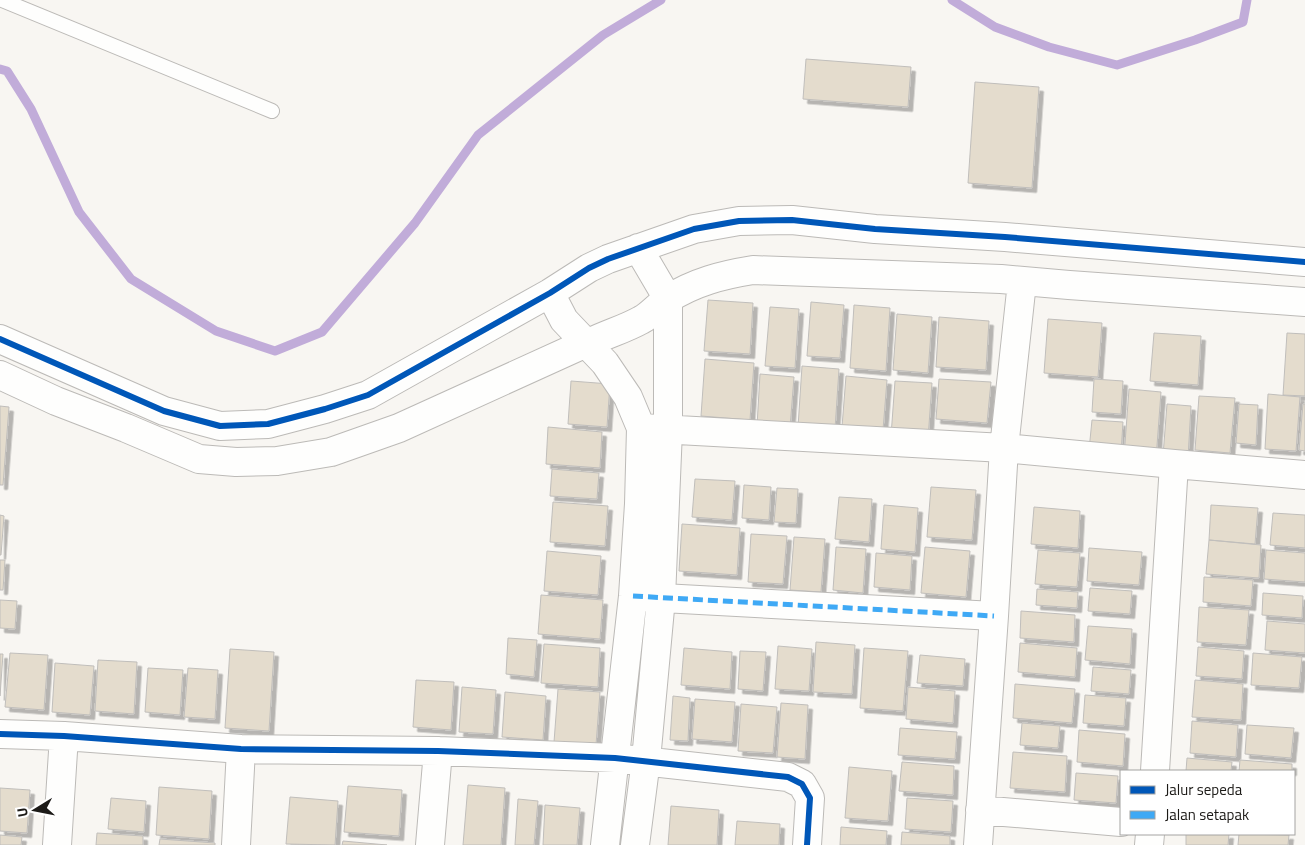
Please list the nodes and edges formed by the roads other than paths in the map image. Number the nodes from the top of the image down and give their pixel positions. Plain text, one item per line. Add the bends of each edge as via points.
1 (2, 0) edge
2 (272, 111) dead end
3 (1005, 237) junction
4 (1073, 242) junction
5 (638, 248) junction
6 (1305, 262) edge
7 (1012, 280) junction
8 (1070, 285) junction
9 (550, 294) junction
10 (668, 299) junction
11 (1305, 302) edge
12 (0, 339) edge
13 (586, 343) junction
14 (69, 370) junction
15 (0, 375) edge
16 (56, 401) junction
17 (641, 428) junction
18 (668, 430) junction
19 (1004, 448) junction
20 (1174, 464) junction
21 (1305, 475) edge
22 (632, 596) junction
23 (661, 598) junction
24 (994, 616) junction
25 (0, 734) edge
26 (64, 736) junction
27 (241, 749) junction
28 (438, 751) junction
29 (615, 758) junction
30 (646, 760) junction
31 (1155, 770) edge
32 (980, 810) junction
33 (1120, 822) edge
34 (56, 845) edge
35 (236, 845) edge
36 (430, 845) edge
37 (604, 845) edge
38 (635, 845) edge
39 (807, 845) edge
40 (978, 845) edge

1 - 2 lane
3 - 4 street
3 - 5 street via 792,220 739,221 694,229
3 - 7 street
4 - 6 street
4 - 8 street
5 - 9 street via 590,268
5 - 10 street
7 - 8 street
7 - 10 street via 753,270 720,275
7 - 19 street
8 - 11 street
9 - 13 street via 564,320
9 - 14 street via 368,395 268,424 220,426 164,411
10 - 13 street via 644,319
10 - 18 street
12 - 14 street
13 - 16 street via 399,428 331,452 277,461 199,459
13 - 17 street via 605,363 628,397
14 - 16 street
15 - 16 street
17 - 18 street
17 - 22 street via 640,504
18 - 19 street
18 - 23 street
19 - 20 street
19 - 24 street
20 - 21 street
20 - 31 street
22 - 23 street
22 - 29 street
23 - 24 street
23 - 30 street
24 - 32 street
25 - 26 street
26 - 27 street
26 - 34 street
27 - 28 street
27 - 35 street
28 - 29 street
28 - 36 street
29 - 30 street
29 - 37 street
30 - 38 street
30 - 39 street via 788,777 802,784 810,798
32 - 33 street
32 - 40 street

